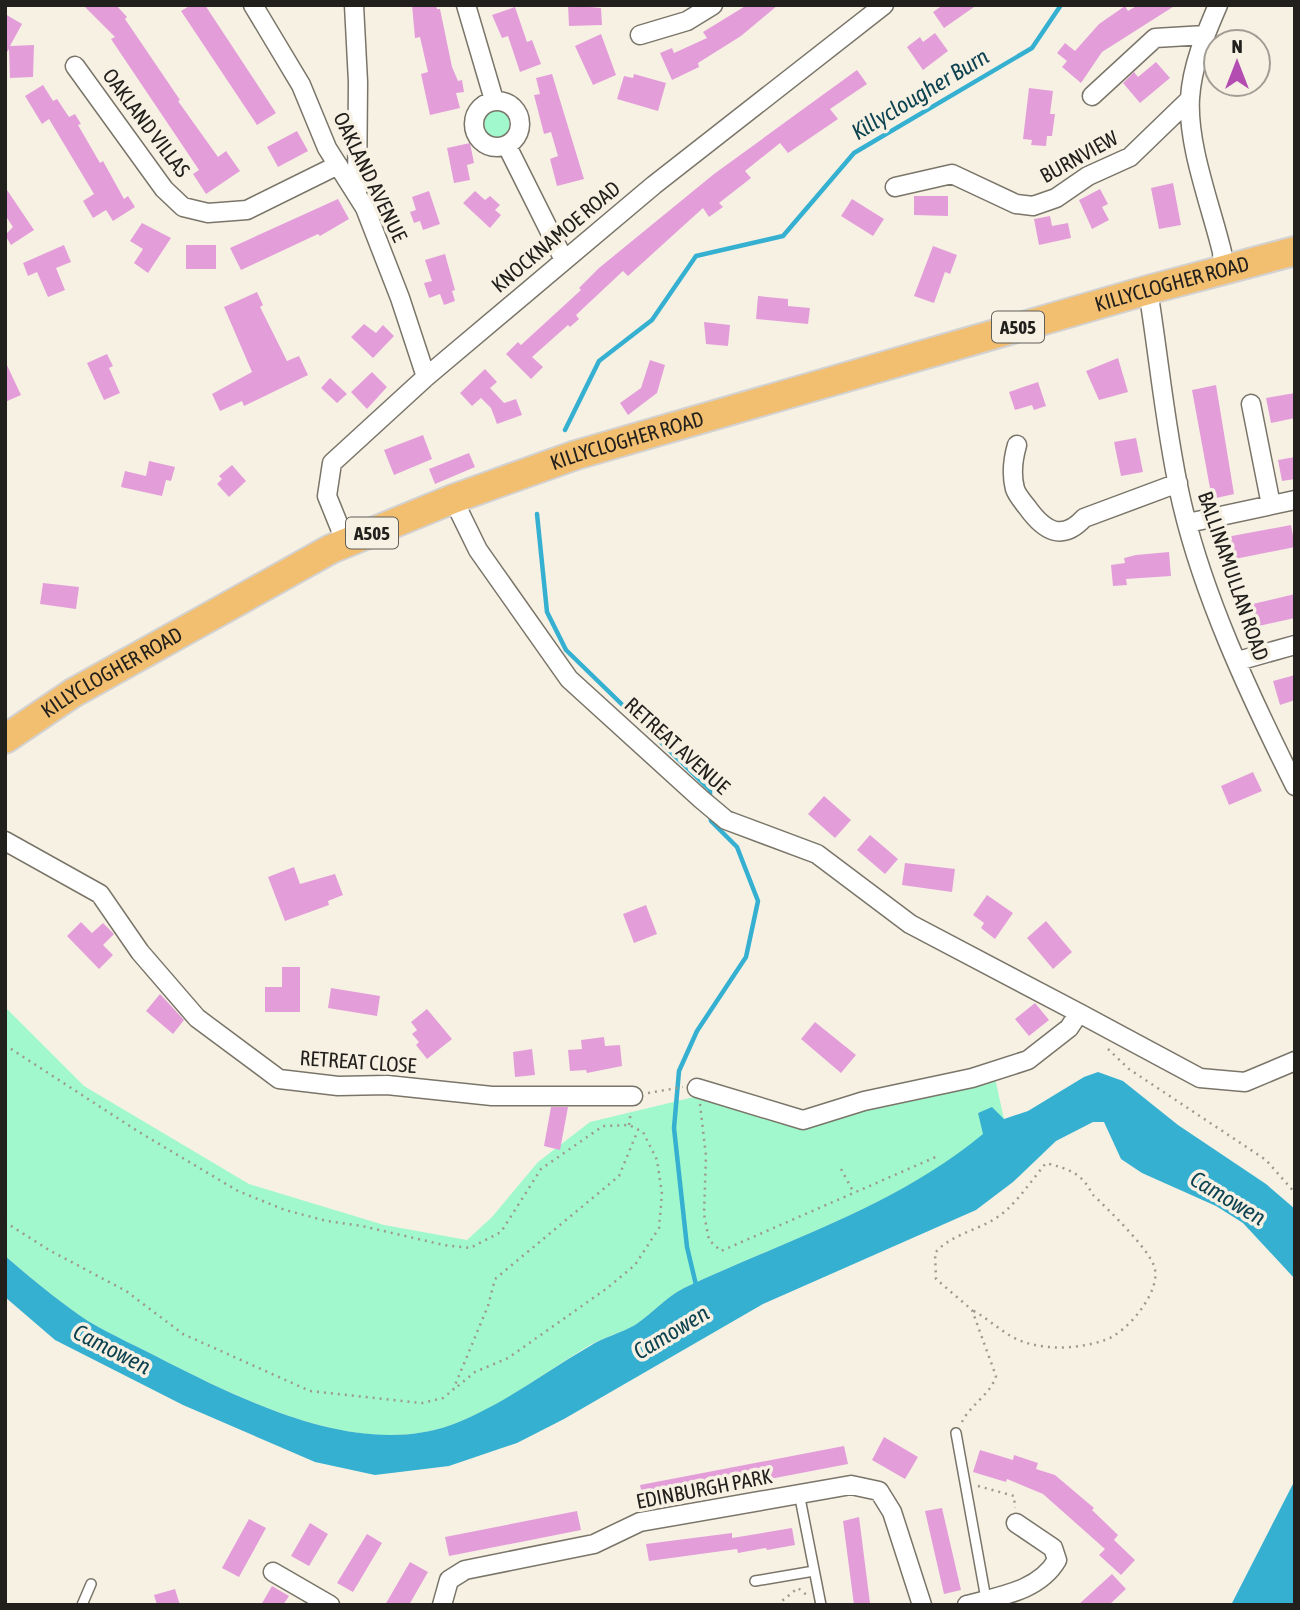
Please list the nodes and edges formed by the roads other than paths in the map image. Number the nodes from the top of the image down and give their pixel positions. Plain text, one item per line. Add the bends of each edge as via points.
1 (253, 5) edge
2 (354, 5) edge
3 (466, 5) edge
4 (713, 5) edge
5 (884, 5) edge
6 (1218, 5) edge
7 (1208, 28) edge
8 (640, 35) dead end
9 (1202, 35) edge
10 (1202, 48) edge
11 (75, 66) dead end
12 (1092, 96) dead end
13 (1190, 99) junction
14 (494, 100) junction
15 (507, 146) junction
16 (338, 165) junction
17 (895, 187) dead end
18 (357, 195) junction
19 (1295, 251) edge
20 (564, 260) junction
21 (1223, 271) junction
22 (1147, 290) junction
23 (426, 377) junction
24 (1251, 404) dead end
25 (1017, 445) dead end
26 (1178, 484) junction
27 (453, 499) junction
28 (1295, 500) edge
29 (1271, 505) junction
30 (1188, 523) junction
31 (346, 543) junction
32 (1295, 645) edge
33 (1238, 661) junction
34 (5, 739) edge
35 (1295, 786) edge
36 (5, 841) edge
37 (1079, 1013) junction
38 (1295, 1060) edge
39 (693, 1087) road end
40 (633, 1096) dead end
41 (956, 1433) road end
42 (799, 1493) junction
43 (1016, 1522) road end
44 (814, 1571) junction
45 (273, 1572) dead end
46 (755, 1581) dead end
47 (90, 1584) dead end
48 (988, 1602) edge
49 (82, 1605) edge
50 (330, 1605) edge
51 (442, 1605) edge
52 (821, 1605) edge
53 (922, 1605) edge
54 (967, 1605) edge

1 - 16 street, OAKLAND AVENUE via 301,85
2 - 18 street
3 - 14 street
4 - 8 street via 687,21
5 - 20 street, KNOCKNAMOE ROAD
6 - 7 street
9 - 12 street via 1155,38
10 - 13 street
11 - 16 street, OAKLAND VILLAS via 164,189 183,207 208,213 247,210
13 - 17 street, BURNVIEW via 1130,157 1033,206 1016,204 952,174
13 - 21 street
14 - 15 street via 512,106 521,122 515,140
14 - 15 street via 476,113 473,125 485,144
15 - 20 street
16 - 18 street, OAKLAND AVENUE
18 - 23 street, OAKLAND AVENUE via 400,298
19 - 21 highway, KILLYCLOGHER ROAD / A505
20 - 23 street, KNOCKNAMOE ROAD
21 - 22 highway, KILLYCLOGHER ROAD / A505
22 - 26 street, BALLINAMULLAN ROAD
22 - 27 highway, KILLYCLOGHER ROAD / A505 via 576,455
23 - 31 street, KNOCKNAMOE ROAD via 332,463 327,496
24 - 29 street
25 - 26 street via 1012,463 1015,490 1037,521 1056,532 1073,530 1090,516
26 - 30 street, BALLINAMULLAN ROAD
27 - 31 highway, KILLYCLOGHER ROAD / A505
27 - 37 street, RETREAT AVENUE via 478,550 569,679 726,820 817,854 911,924
28 - 29 street
29 - 30 street
30 - 33 street, BALLINAMULLAN ROAD
31 - 34 highway, KILLYCLOGHER ROAD / A505 via 73,693
32 - 33 street
33 - 35 street, BALLINAMULLAN ROAD
36 - 40 street, RETREAT CLOSE via 100,894 140,952 197,1018 279,1079 492,1096
37 - 38 street, RETREAT AVENUE via 1200,1078 1245,1082
37 - 39 street via 1069,1028 1028,1060 803,1120
41 - 48 lane
42 - 44 lane
42 - 51 street, EDINBURGH PARK via 640,1522 594,1544 465,1570 449,1580
42 - 53 street, EDINBURGH PARK via 851,1485 879,1491 892,1512
43 - 48 street via 1053,1548 1057,1560 1048,1576
44 - 46 lane
44 - 52 lane
45 - 50 street
47 - 49 lane
48 - 54 street

